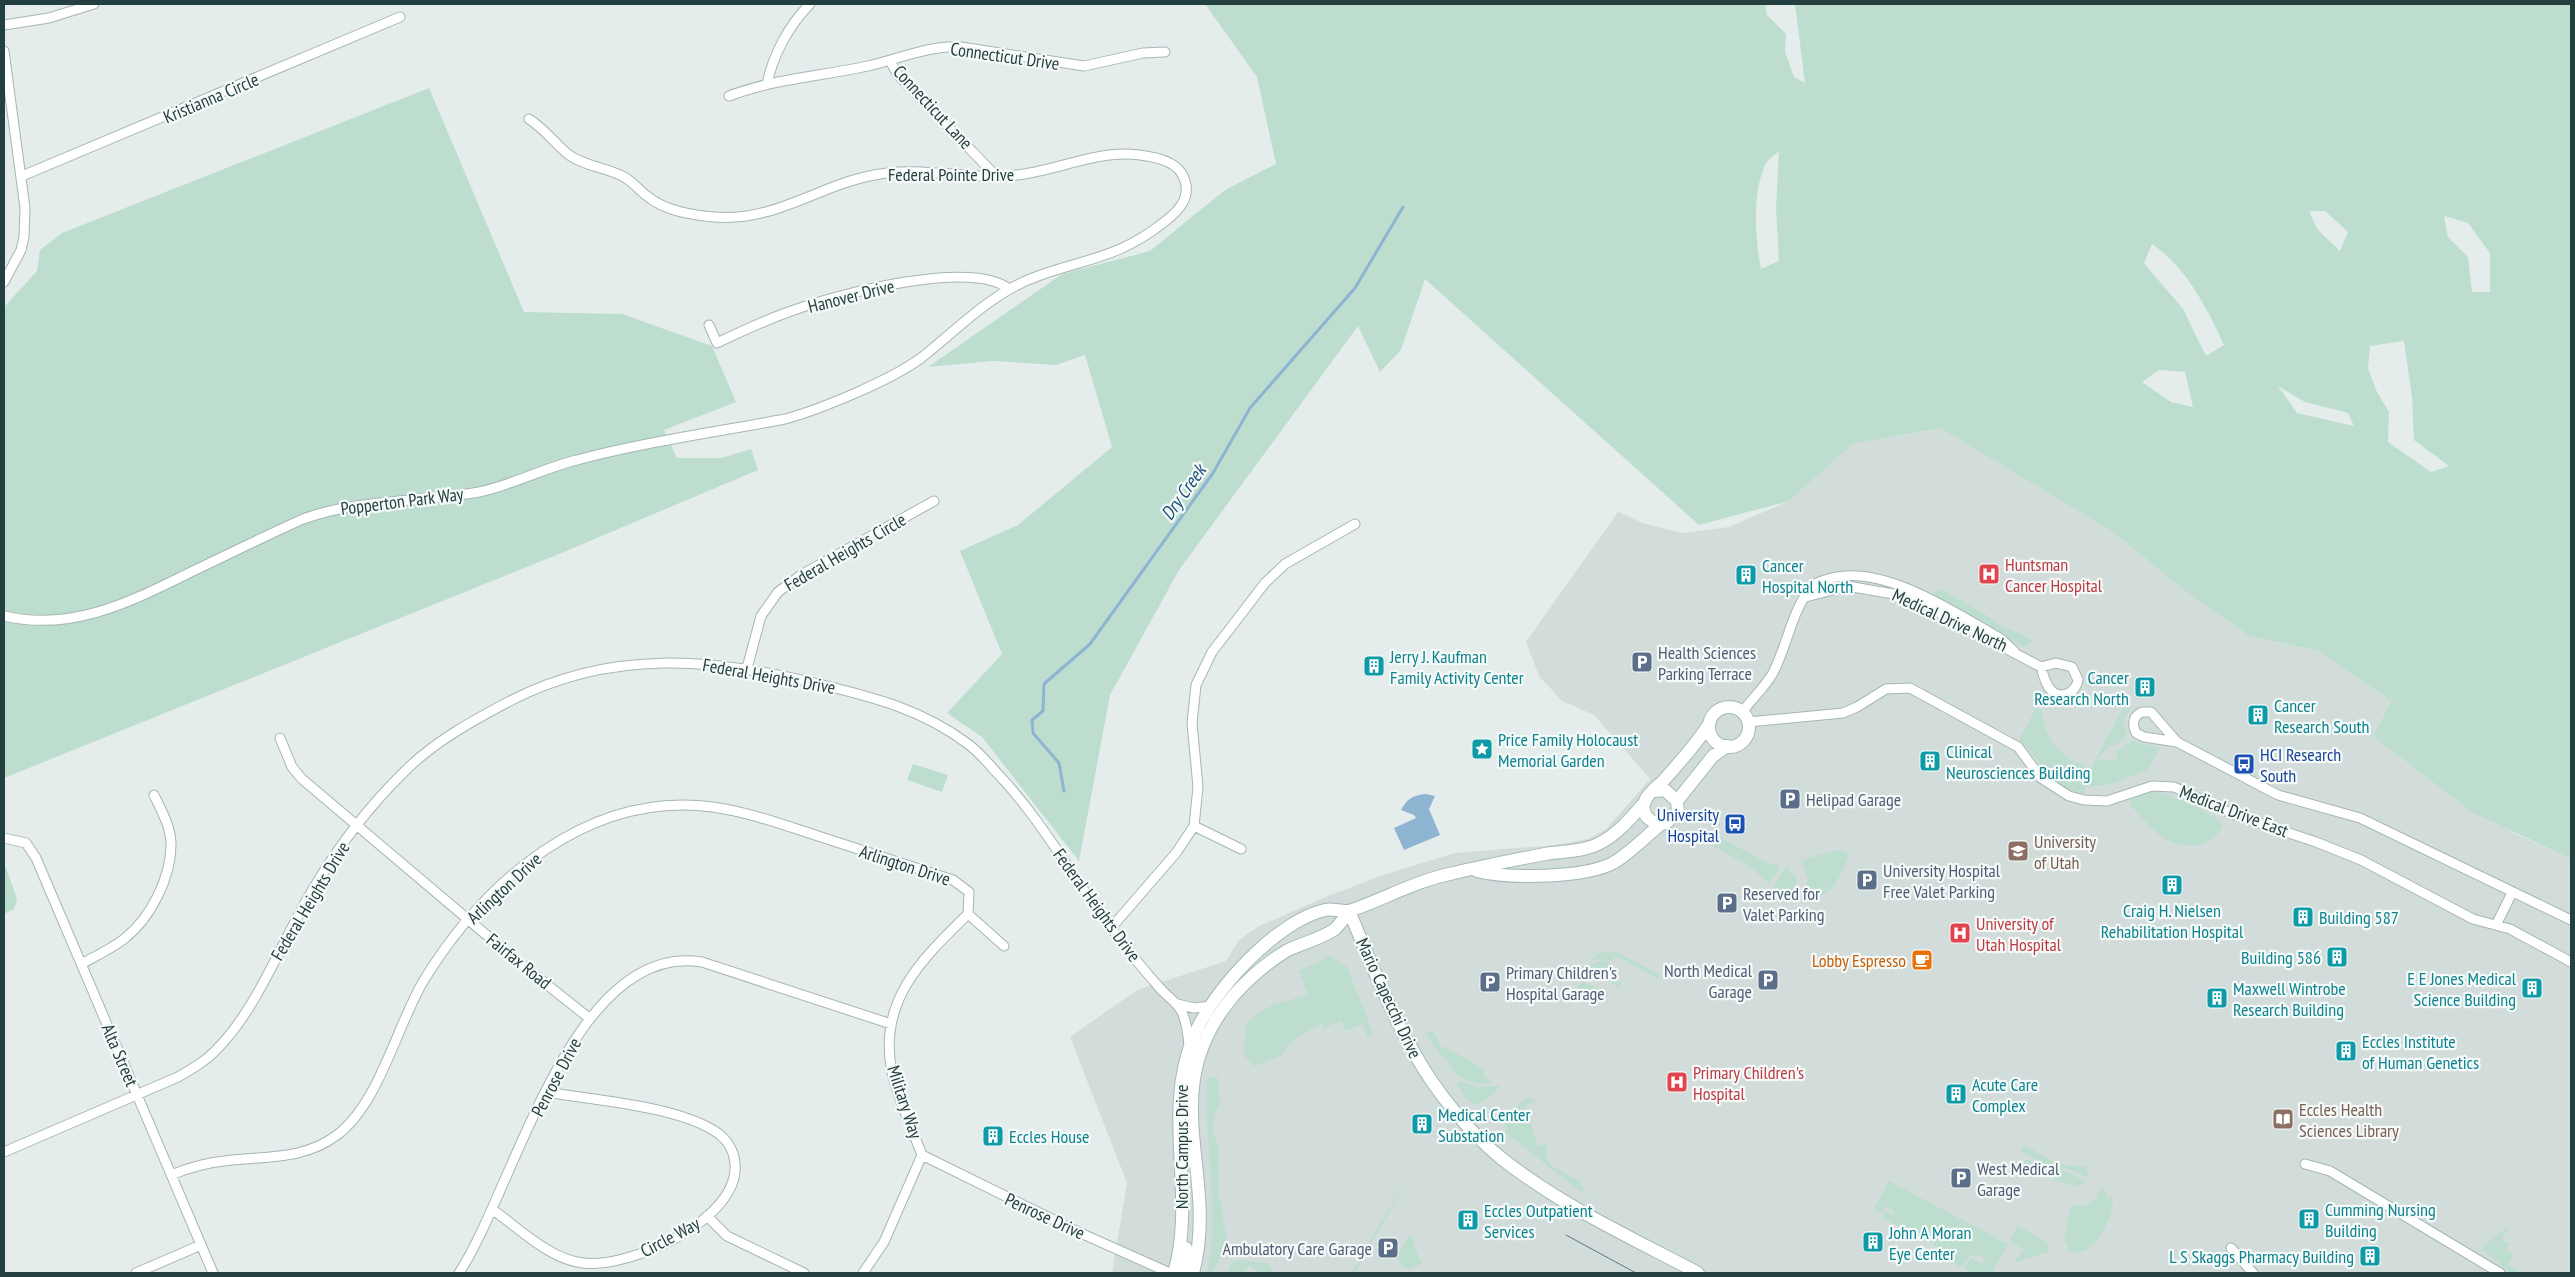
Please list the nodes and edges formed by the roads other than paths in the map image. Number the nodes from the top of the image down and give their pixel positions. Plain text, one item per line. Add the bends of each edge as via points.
1 (94, 4) edge
2 (810, 4) edge
3 (400, 17) dead end
4 (4, 25) edge
5 (4, 51) edge
6 (1165, 52) dead end
7 (890, 61) junction
8 (767, 84) junction
9 (729, 96) dead end
10 (529, 119) dead end
11 (22, 176) junction
12 (996, 176) junction
13 (4, 282) edge
14 (1009, 289) junction
15 (709, 325) dead end
16 (785, 419) joint
17 (934, 501) dead end
18 (1355, 524) dead end
19 (4, 616) edge
20 (2041, 667) dead end
21 (747, 668) junction
22 (1745, 717) junction
23 (1709, 724) junction
24 (280, 738) dead end
25 (2177, 742) junction
26 (1727, 746) junction
27 (1668, 794) junction
28 (154, 796) dead end
29 (1644, 807) junction
30 (1658, 824) junction
31 (358, 825) junction
32 (1194, 826) junction
33 (4, 838) edge
34 (1242, 849) dead end
35 (1474, 870) junction
36 (2512, 893) junction
37 (1349, 911) junction
38 (968, 914) junction
39 (468, 919) junction
40 (2571, 920) edge
41 (2496, 925) junction
42 (1110, 928) junction
43 (1004, 946) dead end
44 (2571, 962) edge
45 (81, 964) junction
46 (1177, 1004) junction
47 (1210, 1006) junction
48 (590, 1018) junction
49 (891, 1024) junction
50 (1189, 1048) junction
51 (546, 1092) junction
52 (138, 1096) junction
53 (4, 1152) edge
54 (922, 1155) junction
55 (2305, 1164) dead end
56 (171, 1175) junction
57 (493, 1210) junction
58 (708, 1216) junction
59 (1181, 1226) junction
60 (201, 1245) junction
61 (2231, 1248) dead end
62 (136, 1273) edge
63 (213, 1273) edge
64 (459, 1273) edge
65 (804, 1273) edge
66 (863, 1273) edge
67 (1172, 1273) edge
68 (1183, 1273) edge
69 (1193, 1273) edge
70 (1698, 1273) edge
71 (2253, 1273) edge
72 (2500, 1273) edge

1 - 4 street via 49,18
2 - 8 street via 790,30 770,69
3 - 11 street, Kristianna Circle
5 - 11 street
6 - 7 street, Connecticut Drive via 1143,53 1084,66 948,46
7 - 8 street, Connecticut Drive
7 - 12 street, Connecticut Lane via 898,76
8 - 9 street, Connecticut Drive
10 - 12 street, Federal Pointe Drive via 579,162 624,177 662,206 709,216 743,217 770,213 842,183 888,172
11 - 13 street via 24,237 16,262
12 - 14 street, Federal Pointe Drive via 1025,174 1127,154 1168,162 1180,170 1186,184 1181,208 1134,244
14 - 15 street, Hanover Drive via 992,280 971,277 909,282 853,293 794,310 717,343
14 - 16 street, Federal Pointe Drive via 905,368
16 - 19 street, Popperton Park Way via 596,455 482,491 359,504 332,510 303,519 133,601 102,612 56,620
17 - 21 street, Federal Heights Circle via 801,574 778,592 761,616
18 - 32 street via 1285,564 1265,583 1212,652 1196,685 1192,723 1198,787
20 - 22 street, Medical Drive North via 2014,651 2001,638 1896,583 1840,576 1813,585 1797,610 1773,672
21 - 31 street, Federal Heights Drive via 688,662 645,663 561,680 512,700 464,726 429,751 405,771
21 - 42 street, Federal Heights Drive via 871,696 914,710 970,745 1022,800
22 - 23 main road via 1729,707 1719,709
22 - 26 main road via 1744,739
22 - 41 street, Medical Drive East via 1843,712 1886,689 1910,688 2018,746 2041,778 2069,796 2107,801 2152,786 2174,787 2235,815 2361,860 2473,919
23 - 26 main road via 1712,737
23 - 27 main road
24 - 31 street, Fairfax Road via 298,775
25 - 25 street via 2151,712 2142,712 2134,719 2136,733
25 - 36 street via 2278,795 2360,818
26 - 27 main road
27 - 29 main road
27 - 30 main road via 1675,817 1666,824
28 - 45 street via 168,825 171,842 160,891 140,924 126,938
29 - 30 main road via 1646,816
29 - 35 main road via 1598,845
30 - 35 main road via 1621,858 1595,870 1492,875
31 - 39 street, Fairfax Road
31 - 52 street, Federal Heights Drive via 309,894 233,1031 199,1065
32 - 34 street
32 - 42 street via 1176,854
33 - 45 street, Alta Street via 21,840 29,846
35 - 37 main road via 1426,880
36 - 40 street
36 - 41 street
37 - 47 main road, North Campus Drive via 1326,910 1284,931 1242,967
37 - 69 main road, North Campus Drive via 1334,929 1286,952 1255,974 1225,1006 1204,1044 1192,1096 1199,1225
37 - 70 main road, Mario Capecchi Drive via 1416,1058 1450,1106 1477,1135 1529,1178 1600,1221
38 - 39 street, Arlington Drive via 969,892 952,880 750,814 713,807 671,805 633,810 571,833 516,871
38 - 43 street
38 - 49 street, Military Way via 919,965 902,993
39 - 48 street, Fairfax Road
39 - 56 street, Arlington Drive via 423,983 368,1098 340,1133 299,1154 215,1162
41 - 44 street, Medical Drive East via 2510,929
42 - 46 street, Federal Heights Drive via 1161,990
45 - 52 street, Alta Street
46 - 47 street via 1194,1008
46 - 50 street, Federal Heights Drive via 1187,1026
47 - 50 main road, North Campus Drive
48 - 49 street, Penrose Drive via 618,989 643,971 660,963 681,960 702,962
48 - 51 street, Penrose Drive via 564,1056
49 - 54 street, Military Way via 892,1072
50 - 59 main road, North Campus Drive via 1182,1071 1178,1115
51 - 57 street, Penrose Drive
51 - 58 street, Circle Way via 666,1113 720,1135 734,1158 735,1175 729,1193
52 - 53 street, Federal Heights Drive
52 - 56 street, Alta Street
54 - 66 street, Military Way via 884,1242
54 - 67 street, Penrose Drive via 1076,1232
55 - 72 street via 2330,1172
56 - 60 street, Alta Street
57 - 58 street, Circle Way via 553,1252 585,1263 613,1261 642,1253 673,1239
57 - 64 street, Penrose Drive
58 - 65 street via 727,1236
59 - 67 main road, North Campus Drive via 1180,1247
59 - 68 main road via 1186,1249
60 - 62 street
60 - 63 street, Alta Street
61 - 71 street

